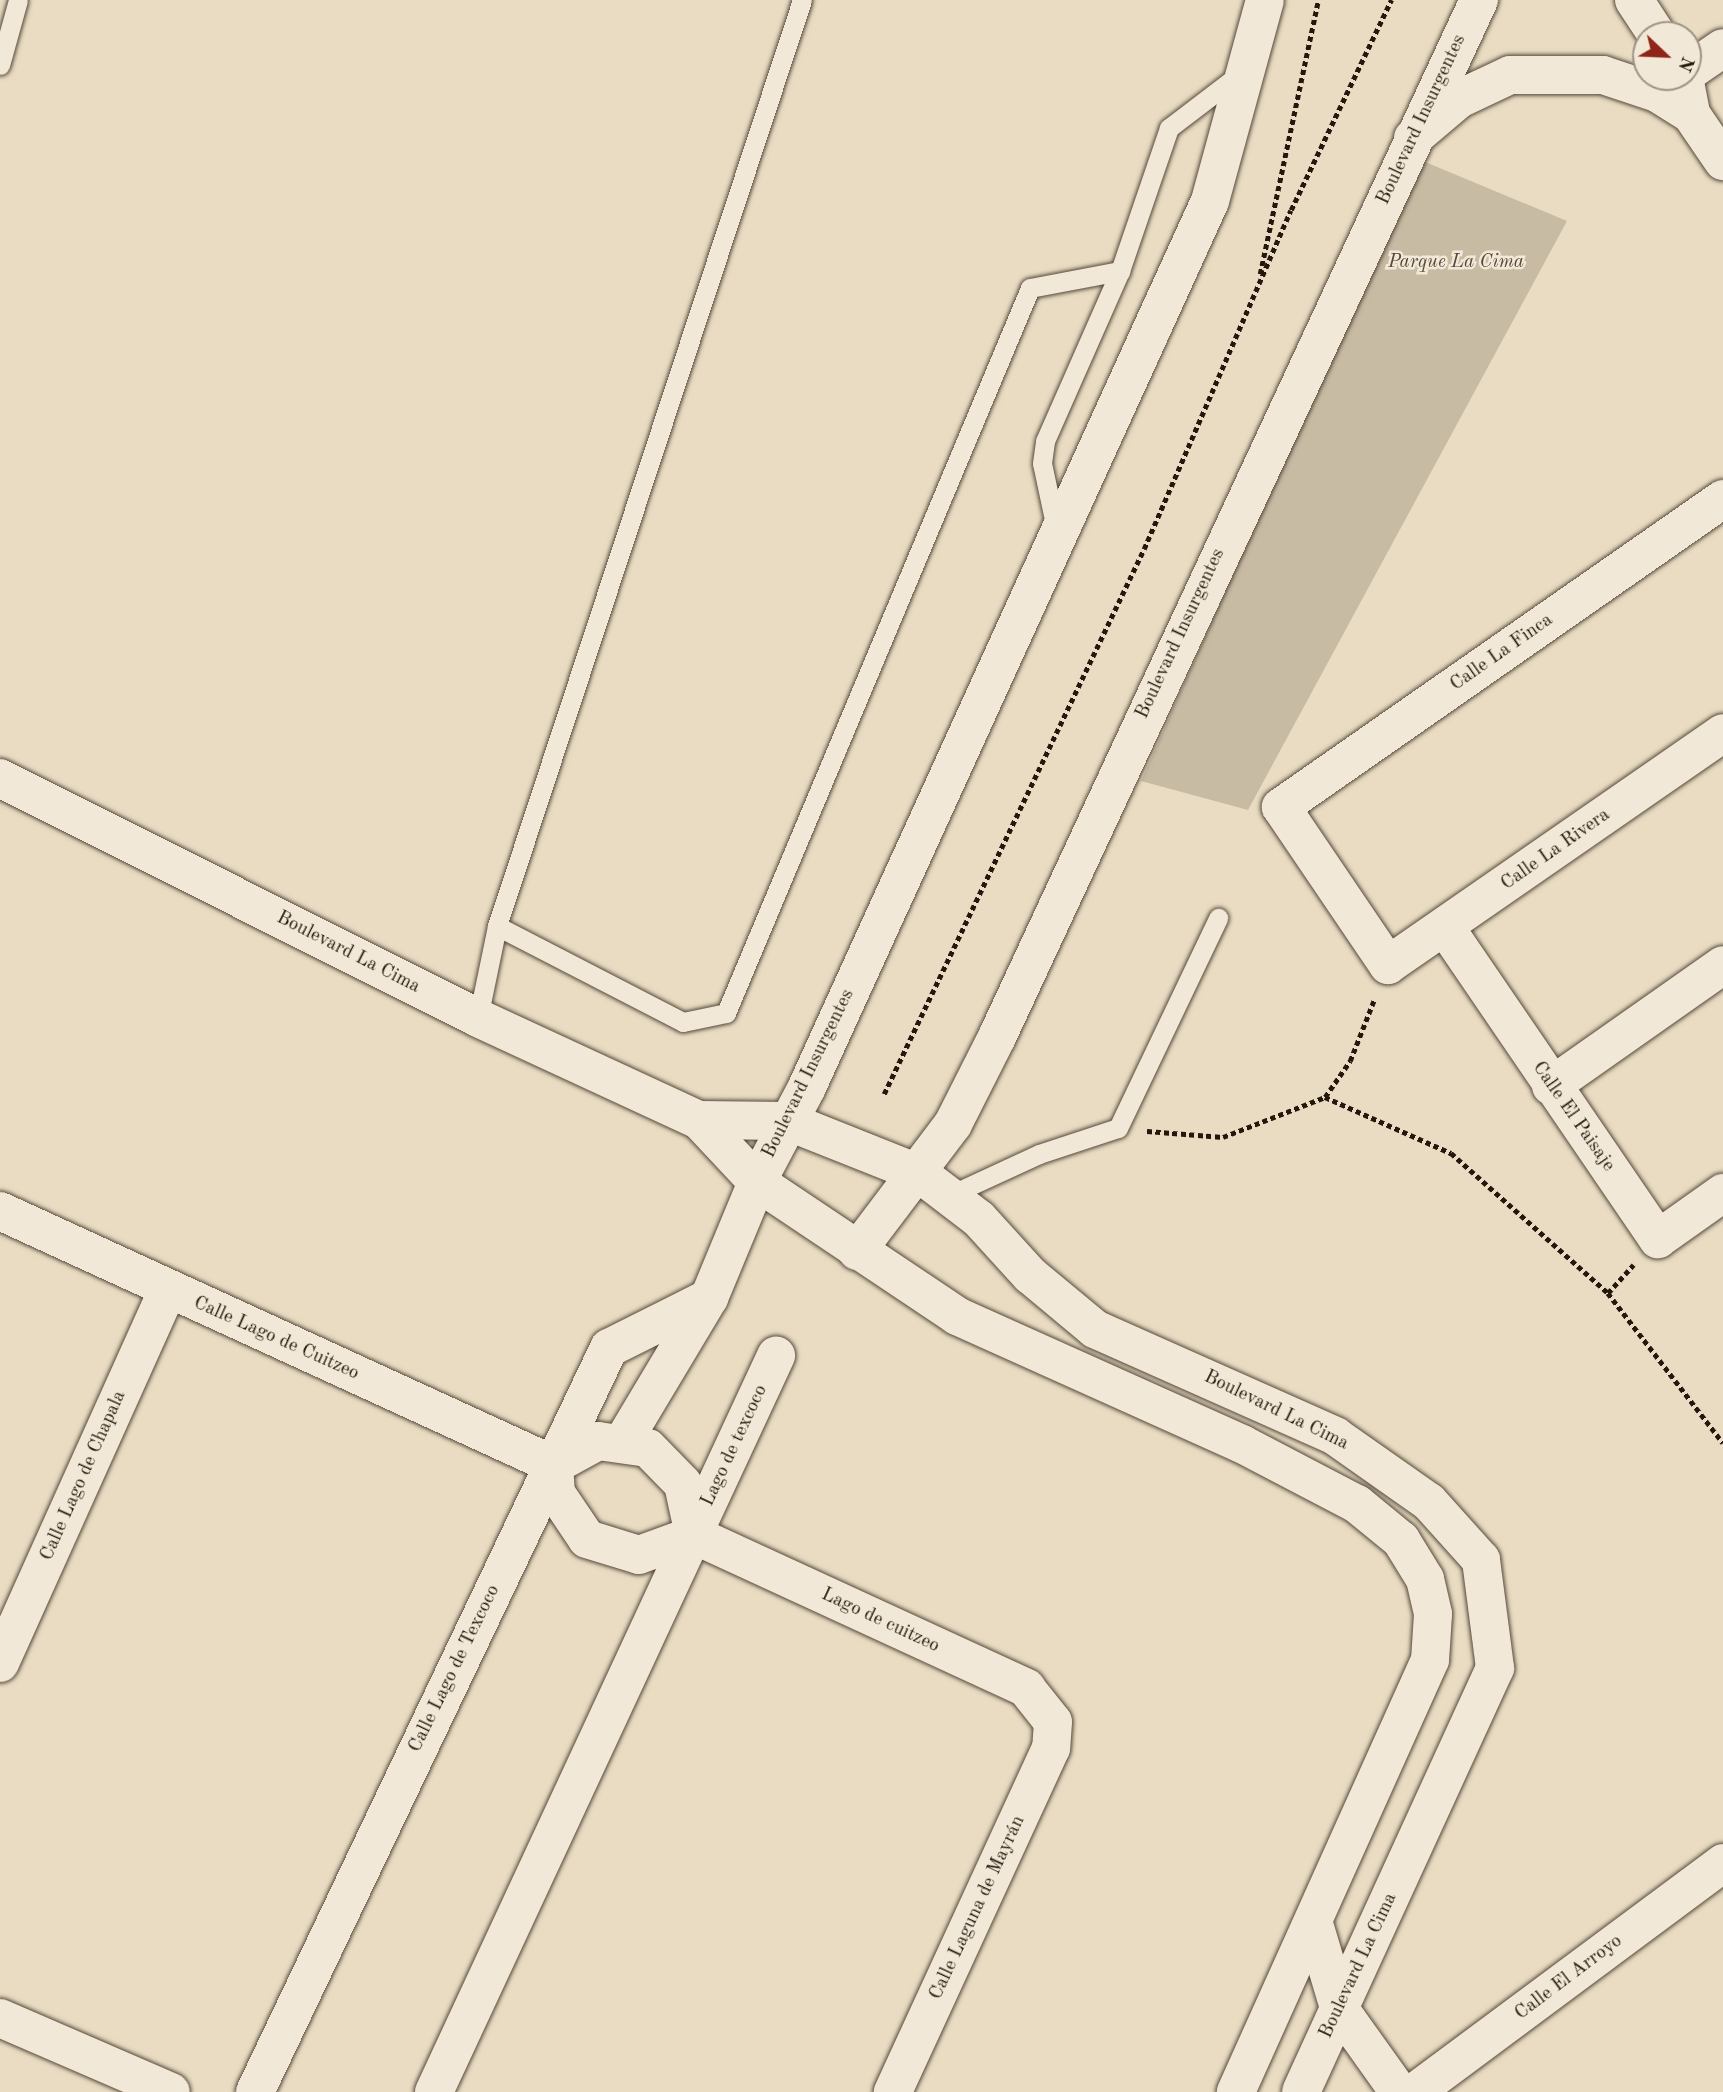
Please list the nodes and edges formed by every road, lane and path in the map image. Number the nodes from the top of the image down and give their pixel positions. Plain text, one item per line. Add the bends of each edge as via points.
1 (18, 0) edge
2 (802, 0) edge
3 (1265, 0) edge
4 (1318, 0) edge
5 (1391, 0) edge
6 (1479, 0) edge
7 (1634, 0) edge
8 (1648, 21) edge
9 (1723, 48) edge
10 (1702, 62) edge
11 (0, 65) edge
12 (1245, 69) junction
13 (1687, 95) edge
14 (1413, 138) junction
15 (1723, 161) edge
16 (1120, 271) junction
17 (1258, 285) junction
18 (1723, 499) edge
19 (1058, 535) junction
20 (1723, 733) edge
21 (0, 778) edge
22 (1218, 918) dead end
23 (497, 926) junction
24 (1445, 927) junction
25 (1388, 965) junction
26 (1723, 965) edge
27 (478, 1018) junction
28 (1551, 1086) junction
29 (884, 1094) dead end
30 (1325, 1097) junction
31 (699, 1120) junction
32 (787, 1121) junction
33 (1118, 1128) junction
34 (757, 1182) junction
35 (934, 1185) junction
36 (1723, 1193) edge
37 (0, 1211) edge
38 (856, 1251) junction
39 (168, 1289) junction
40 (709, 1298) junction
41 (776, 1356) dead end
42 (624, 1440) junction
43 (1723, 1443) edge
44 (554, 1465) junction
45 (694, 1535) junction
46 (0, 1663) edge
47 (1053, 1722) joint
48 (1723, 1863) edge
49 (1314, 1924) junction
50 (1339, 2008) junction
51 (0, 2018) edge
52 (171, 2092) edge
53 (255, 2092) edge
54 (434, 2092) edge
55 (894, 2092) edge
56 (1236, 2092) edge
57 (1301, 2092) edge
58 (1399, 2092) edge
59 (1415, 2092) edge

1 - 11 lane
2 - 23 lane
3 - 12 street, Boulevard Insurgentes
4 - 17 path
5 - 17 path
6 - 14 street, Boulevard Insurgentes
7 - 8 street
9 - 10 street
12 - 16 lane via 1169,128
12 - 19 street, Boulevard Insurgentes via 1209,201
13 - 14 street via 1657,93 1603,75 1510,75 1459,99
13 - 15 street
14 - 35 street, Boulevard Insurgentes via 997,1037
16 - 19 lane via 1045,441 1042,463
16 - 23 lane via 1030,288 726,1013 683,1022
17 - 29 path via 1144,549
18 - 25 street, Calle La Finca via 1281,807
19 - 32 street, Boulevard Insurgentes
20 - 24 street, Calle La Rivera
21 - 27 street, Boulevard La Cima
22 - 33 lane
23 - 27 lane
24 - 25 street, Calle La Rivera
24 - 28 street, Calle El Paisaje
25 - 30 path via 1350,1061
26 - 28 street
27 - 31 street, Boulevard La Cima
28 - 36 street, Calle El Paisaje via 1658,1239
30 - 33 path via 1223,1137
30 - 43 path via 1451,1153 1608,1293
31 - 32 street, Boulevard La Cima
31 - 34 street, Boulevard La Cima
32 - 34 street, Boulevard Insurgentes
32 - 35 street, Boulevard La Cima
33 - 35 lane
34 - 38 street, Boulevard La Cima
34 - 40 street, Boulevard Insurgentes
35 - 38 street, Boulevard Insurgentes
35 - 50 street, Boulevard La Cima via 1095,1329 1335,1436 1429,1502 1481,1560 1495,1668
37 - 39 street, Calle Lago de Cuitzeo
38 - 49 street, Boulevard La Cima via 957,1316 1242,1444 1357,1504 1401,1540 1424,1579 1433,1614 1430,1660
39 - 44 street, Calle Lago de Cuitzeo
39 - 46 street, Calle Lago de Chapala
40 - 42 street, Boulevard Insurgentes
40 - 44 street, Calle Lago de Texcoco via 609,1348
41 - 45 street, Lago de texcoco
42 - 44 street via 598,1441
42 - 45 street via 668,1463 683,1483
44 - 45 street via 564,1511 587,1539 639,1555
44 - 53 street, Calle Lago de Texcoco
45 - 47 street, Lago de cuitzeo via 1026,1688
45 - 54 street
47 - 55 street, Calle Laguna de Mayrán via 1051,1748
48 - 59 street, Calle El Arroyo
49 - 50 street
49 - 56 street, Boulevard La Cima
50 - 57 street, Boulevard La Cima
50 - 58 street
51 - 52 street

